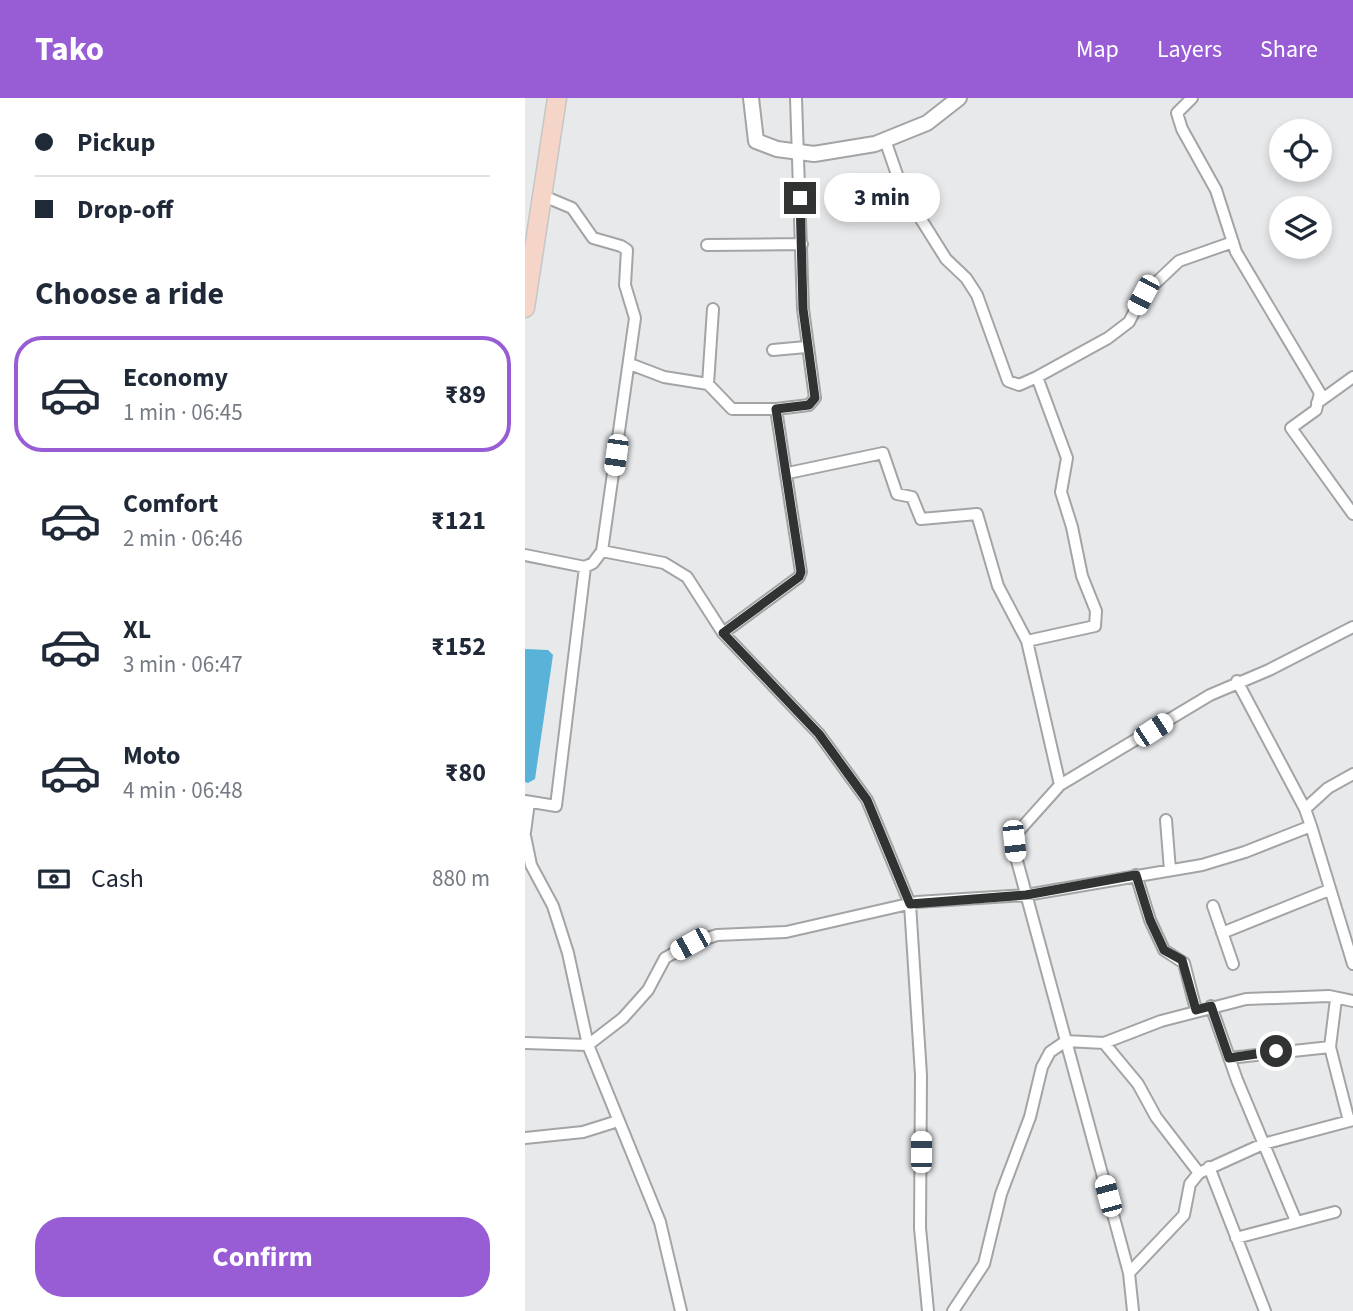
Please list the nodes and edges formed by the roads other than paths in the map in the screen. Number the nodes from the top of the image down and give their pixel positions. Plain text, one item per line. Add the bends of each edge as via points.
1 (557, 98) edge
2 (751, 98) edge
3 (796, 98) edge
4 (959, 98) edge
5 (1192, 98) edge
6 (885, 140) junction
7 (797, 152) junction
8 (541, 195) junction
9 (1233, 242) junction
10 (802, 244) junction
11 (707, 245) dead end
12 (525, 308) edge
13 (713, 309) dead end
14 (806, 347) junction
15 (773, 350) dead end
16 (630, 364) junction
17 (1037, 377) junction
18 (1353, 377) edge
19 (708, 384) junction
20 (1317, 403) junction
21 (776, 409) junction
22 (788, 473) junction
23 (1353, 514) edge
24 (602, 551) junction
25 (525, 555) edge
26 (585, 567) junction
27 (1353, 627) edge
28 (723, 633) junction
29 (1027, 641) junction
30 (1237, 681) junction
31 (1353, 774) edge
32 (1060, 785) junction
33 (527, 801) edge
34 (1305, 809) junction
35 (1166, 820) dead end
36 (1311, 826) junction
37 (525, 834) edge
38 (1170, 870) junction
39 (1136, 875) junction
40 (1329, 891) junction
41 (1026, 895) junction
42 (910, 904) junction
43 (1213, 906) dead end
44 (1222, 933) junction
45 (1233, 964) dead end
46 (1353, 964) edge
47 (1336, 999) junction
48 (1353, 1001) edge
49 (1211, 1006) junction
50 (1196, 1010) junction
51 (1066, 1041) junction
52 (1104, 1043) junction
53 (525, 1044) edge
54 (588, 1045) junction
55 (1330, 1047) junction
56 (1229, 1058) junction
57 (1351, 1120) edge
58 (618, 1121) junction
59 (525, 1138) edge
60 (1262, 1144) junction
61 (1204, 1170) junction
62 (1335, 1212) dead end
63 (1296, 1221) junction
64 (1236, 1238) junction
65 (1129, 1273) junction
66 (681, 1311) edge
67 (928, 1311) edge
68 (953, 1311) edge
69 (1133, 1311) edge
70 (1265, 1311) edge

1 - 8 main road
2 - 7 street via 756,141
3 - 7 street
4 - 6 street via 927,123
5 - 9 street via 1177,113 1216,190
6 - 7 street via 814,154
6 - 17 street via 902,189 946,259 977,295 1008,381 1019,385
7 - 10 street
8 - 12 main road
8 - 16 street via 572,208 593,238 627,250 625,285 635,318
9 - 17 street via 1179,261 1143,295 1129,322
9 - 20 street via 1287,342 1310,373 1320,393
10 - 11 street
10 - 14 street
13 - 19 street
14 - 15 street
14 - 21 street via 815,398 809,405
16 - 19 street via 664,377
16 - 24 street
17 - 29 street via 1067,458 1061,492 1082,576 1096,611 1095,626
18 - 20 street
19 - 21 street via 732,409
20 - 23 street via 1316,410 1291,428
21 - 22 street
22 - 28 street via 799,577
22 - 29 street via 883,453 897,494 912,497 921,519 977,514 998,586
24 - 26 street
24 - 28 street via 664,563 687,577
25 - 26 street
26 - 33 street via 556,806
27 - 30 street via 1269,670
28 - 42 street via 819,734 867,800
29 - 32 street
30 - 32 street
30 - 34 street
31 - 34 street
32 - 41 street via 1014,841
33 - 37 street
34 - 36 street
35 - 38 street
36 - 38 street via 1245,852
36 - 40 street
37 - 54 street via 531,864 568,953
38 - 39 street
39 - 41 street
39 - 50 street via 1164,950 1184,963
40 - 44 street
40 - 46 street
41 - 42 street
41 - 51 street
42 - 54 street via 786,932 717,935 690,944 665,958 648,990
42 - 67 street via 921,1076 920,1228
43 - 44 street
44 - 45 street
47 - 48 street
47 - 49 street via 1290,996
47 - 55 street
49 - 50 street
49 - 56 street
50 - 52 street
51 - 52 street
51 - 65 street
51 - 68 street via 1050,1052 1042,1067 983,1264
52 - 61 street via 1138,1084 1156,1117
53 - 54 street
54 - 58 street
55 - 56 street
55 - 57 street
56 - 60 street
57 - 60 street
58 - 59 street via 583,1132
58 - 66 street via 660,1222
60 - 61 street
60 - 63 street
61 - 64 street
61 - 65 street via 1190,1184 1184,1215
62 - 63 street
63 - 64 street
64 - 70 street
65 - 69 street

